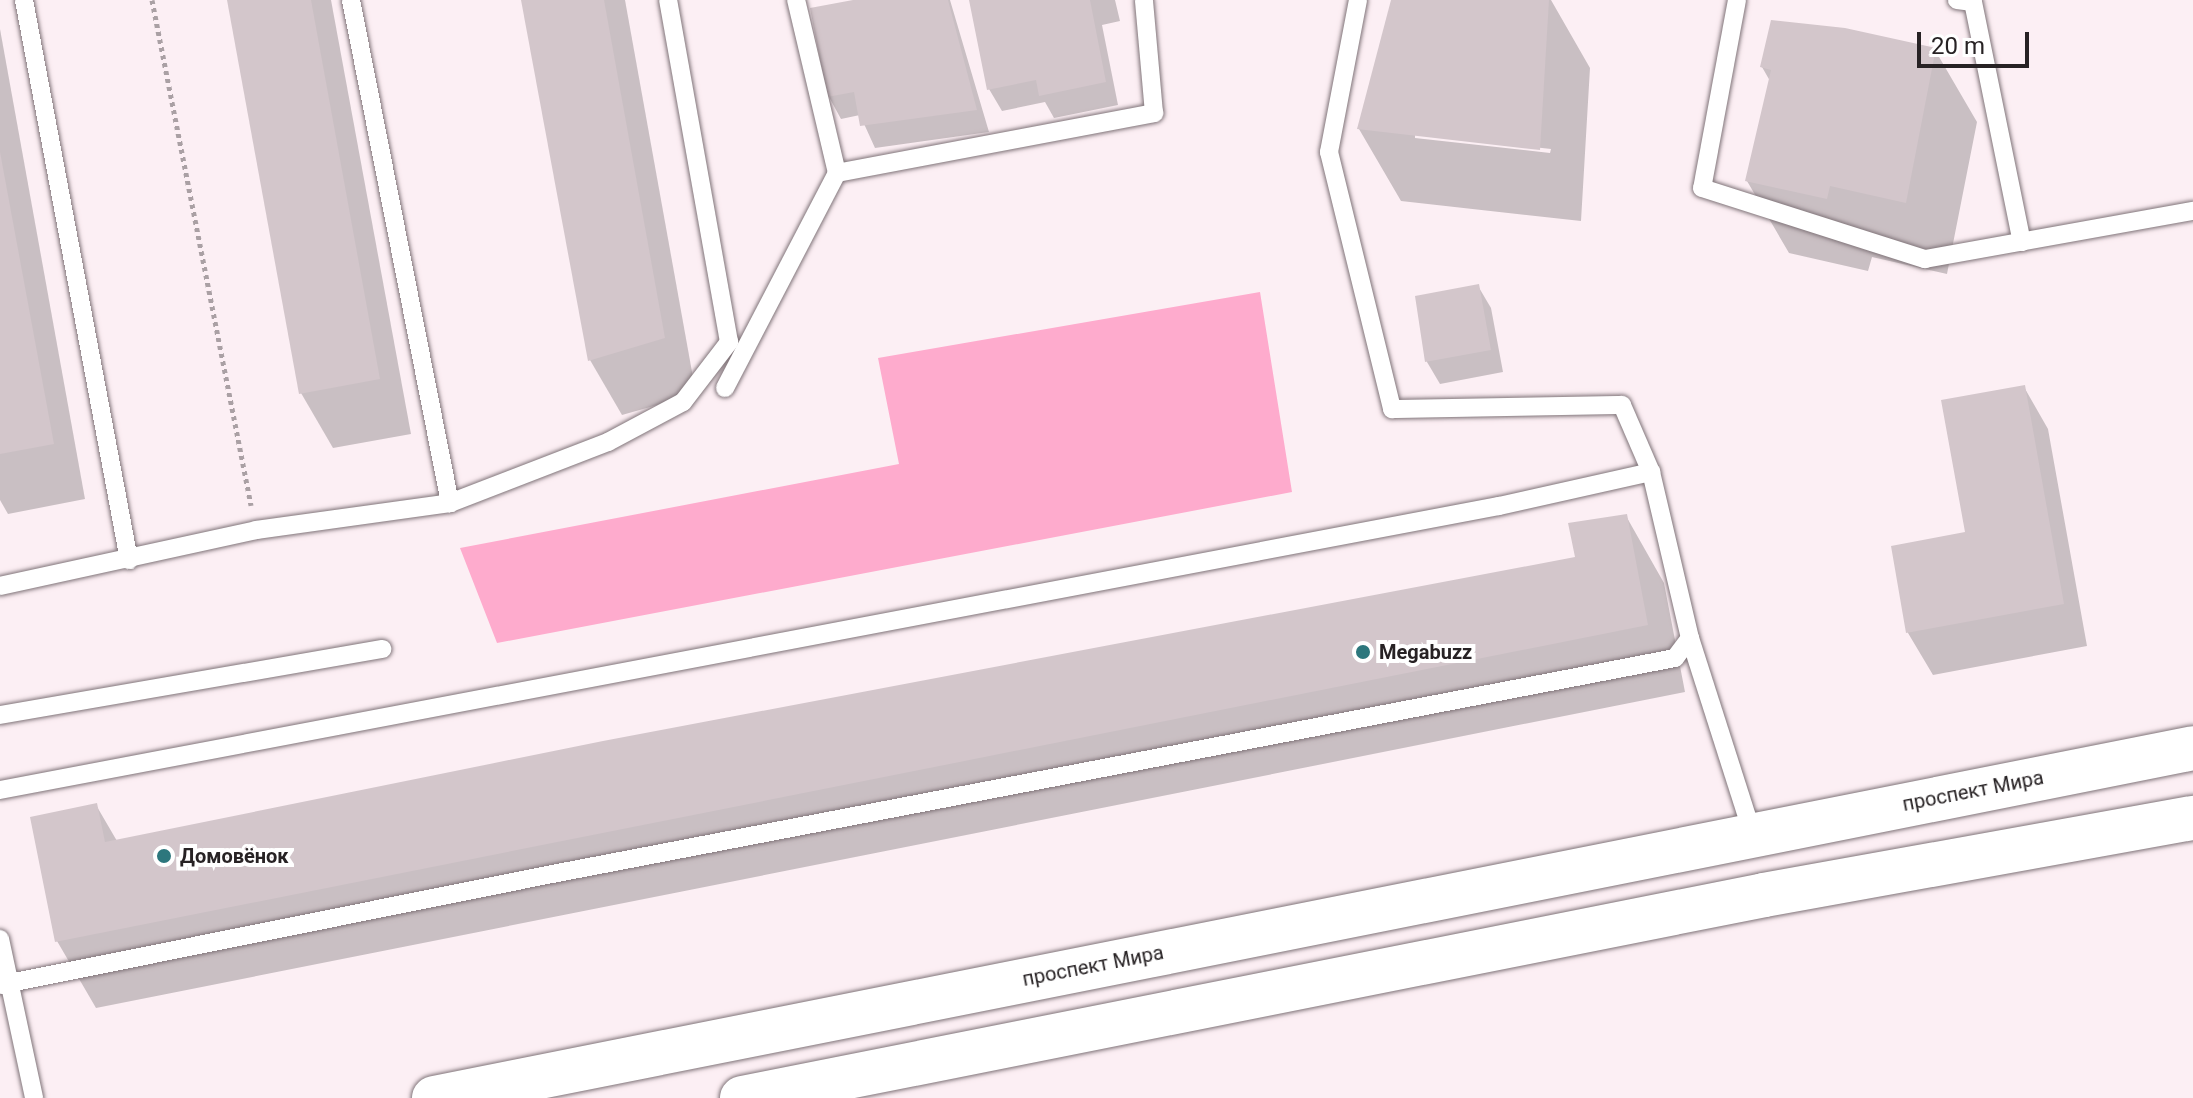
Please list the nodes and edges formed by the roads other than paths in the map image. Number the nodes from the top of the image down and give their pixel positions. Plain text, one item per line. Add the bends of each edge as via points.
1 (24, 0) edge
2 (351, 0) edge
3 (668, 0) edge
4 (796, 0) edge
5 (1144, 0) edge
6 (1358, 0) edge
7 (1737, 0) edge
8 (1957, 0) edge
9 (837, 173) junction
10 (2193, 211) edge
11 (2022, 242) junction
12 (725, 388) dead end
13 (1651, 472) junction
14 (450, 503) junction
15 (129, 560) junction
16 (0, 586) edge
17 (1690, 638) junction
18 (382, 649) dead end
19 (0, 715) edge
20 (2193, 748) edge
21 (0, 790) edge
22 (2193, 818) edge
23 (1753, 835) junction
24 (1764, 895) junction
25 (0, 939) edge
26 (4, 984) edge
27 (34, 1098) edge
28 (434, 1098) edge
29 (742, 1098) edge

1 - 15 lane
2 - 14 lane
3 - 14 lane via 729,342 683,402 608,442
4 - 9 lane
5 - 9 lane via 1154,113
6 - 13 lane via 1329,152 1392,409 1622,405
7 - 11 lane via 1702,188 1925,259
8 - 11 lane via 1973,2
9 - 12 lane
10 - 11 lane
13 - 17 lane
13 - 21 lane via 1499,506
14 - 15 lane via 256,530
15 - 16 lane
17 - 23 lane
17 - 26 lane via 1675,658
18 - 19 lane
20 - 23 main road, проспект Мира
22 - 24 main road
23 - 24 main road
23 - 28 main road, проспект Мира
24 - 29 main road
25 - 26 lane
26 - 27 lane

